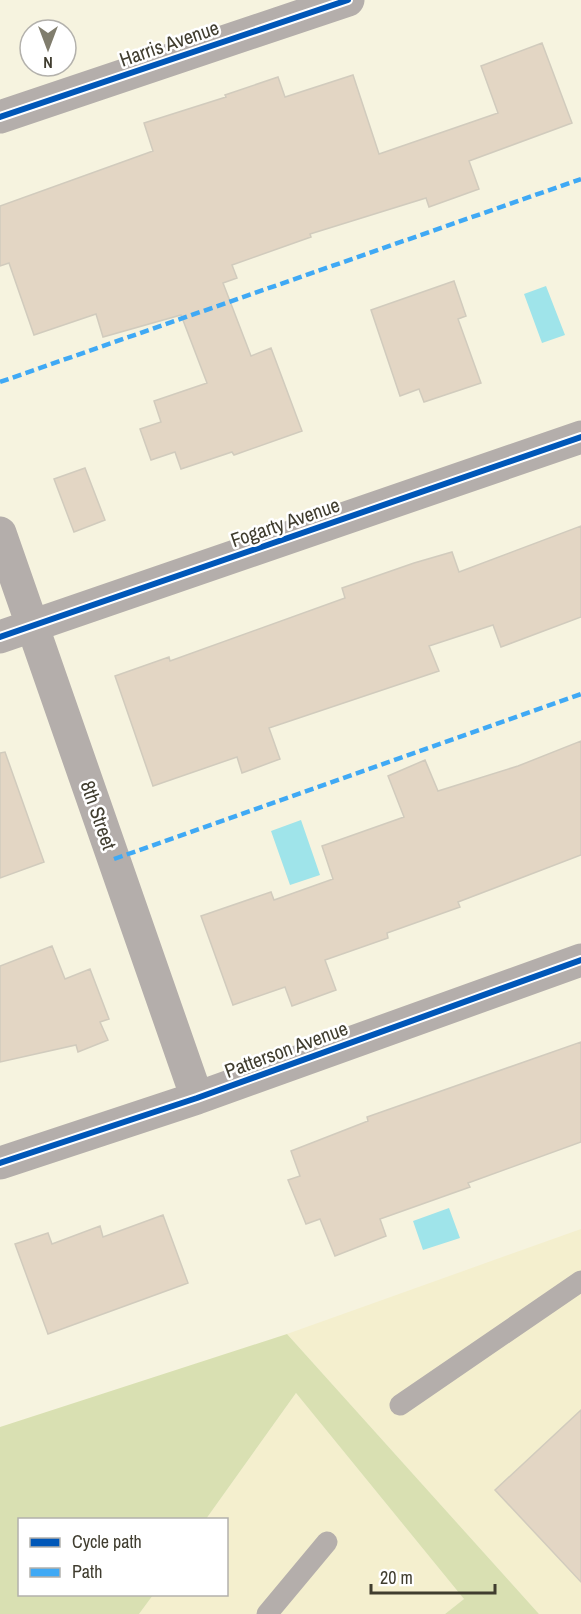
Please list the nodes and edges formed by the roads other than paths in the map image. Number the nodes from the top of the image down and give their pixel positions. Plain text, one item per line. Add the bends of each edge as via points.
1 (348, 0) edge
2 (0, 117) edge
3 (581, 437) edge
4 (0, 533) edge
5 (33, 626) junction
6 (0, 637) edge
7 (581, 960) edge
8 (197, 1098) junction
9 (0, 1163) edge
10 (581, 1281) edge
11 (400, 1405) dead end
12 (327, 1542) dead end
13 (267, 1614) edge

1 - 2 street, Harris Avenue
3 - 5 street, Fogarty Avenue
4 - 5 street, 8th Street
5 - 6 street, Fogarty Avenue
5 - 8 street, 8th Street
7 - 8 street, Patterson Avenue
8 - 9 street, Patterson Avenue
10 - 11 lane
12 - 13 lane

